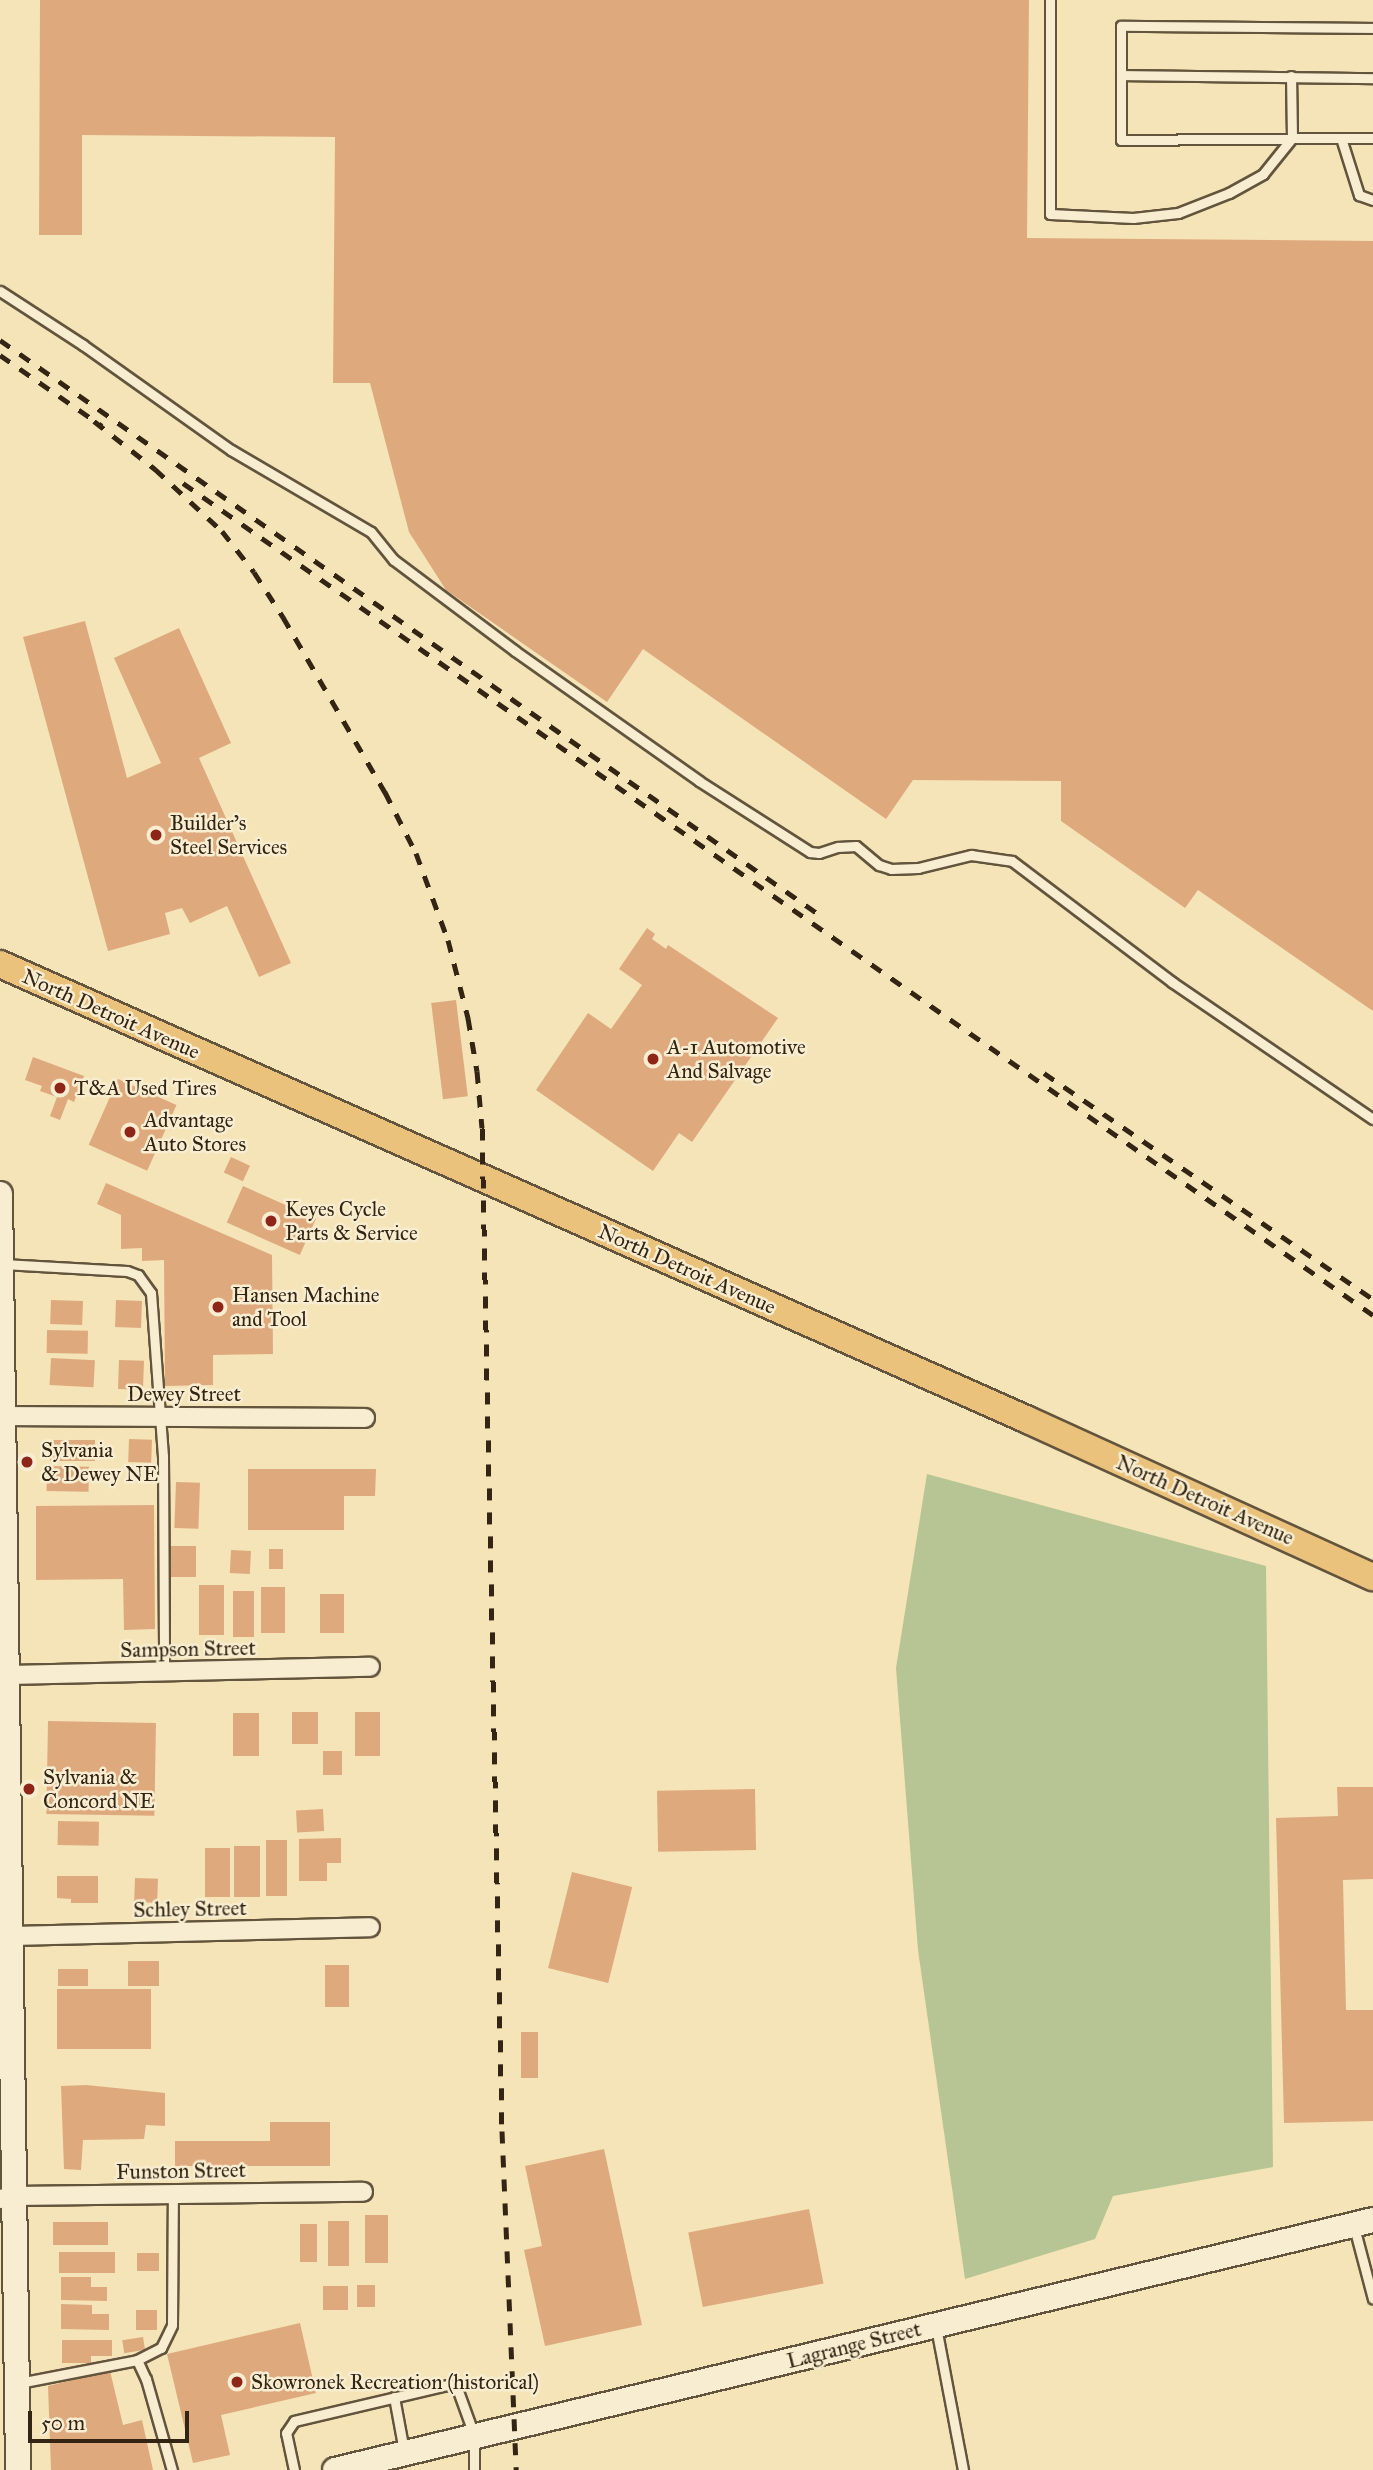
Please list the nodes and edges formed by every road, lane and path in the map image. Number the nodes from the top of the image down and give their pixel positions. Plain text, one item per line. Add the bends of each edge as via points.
1 (1050, 0) edge
2 (1373, 28) edge
3 (1121, 75) junction
4 (1291, 76) junction
5 (1373, 78) edge
6 (1292, 138) junction
7 (1341, 138) junction
8 (1373, 138) edge
9 (1373, 200) edge
10 (0, 290) edge
11 (0, 964) edge
12 (1373, 1119) edge
13 (0, 1194) edge
14 (1, 1264) edge
15 (3, 1416) junction
16 (159, 1417) junction
17 (365, 1418) dead end
18 (2, 1510) edge
19 (1373, 1577) edge
20 (370, 1667) dead end
21 (164, 1672) junction
22 (7, 1675) junction
23 (5, 1855) edge
24 (370, 1927) dead end
25 (11, 1936) junction
26 (363, 2192) dead end
27 (173, 2194) junction
28 (7, 2197) edge
29 (1363, 2223) edge
30 (1373, 2299) edge
31 (936, 2325) junction
32 (137, 2360) junction
33 (17, 2383) junction
34 (394, 2397) junction
35 (474, 2435) junction
36 (404, 2453) junction
37 (18, 2470) edge
38 (172, 2470) edge
39 (294, 2470) edge
40 (335, 2470) edge
41 (474, 2470) edge
42 (963, 2470) edge

1 - 6 lane via 1050,214 1133,218 1178,213 1263,174
2 - 3 lane via 1121,26
3 - 4 lane
3 - 6 lane via 1121,140
4 - 5 lane
4 - 6 lane
6 - 7 lane
7 - 8 lane
7 - 9 lane via 1359,195
10 - 12 lane via 231,450 371,532 394,560 515,651 699,781 810,852 856,846 879,864 898,870 971,855 1012,861 1172,982
11 - 19 main road, North Detroit Avenue
13 - 14 main road
14 - 15 main road
14 - 16 lane via 127,1271 147,1283 155,1325
15 - 16 street, Dewey Street
15 - 18 main road
16 - 17 street, Dewey Street
16 - 21 lane via 164,1490
18 - 22 main road
20 - 21 street, Sampson Street
21 - 22 street, Sampson Street
22 - 23 main road
23 - 25 main road
24 - 25 street, Schley Street
25 - 28 main road
26 - 27 street, Funston Street
27 - 28 street, Funston Street
27 - 32 lane via 172,2325 161,2348
28 - 33 main road
29 - 30 lane
29 - 31 main road, Lagrange Street
31 - 35 main road, Lagrange Street
31 - 42 lane
32 - 33 lane
32 - 38 lane
33 - 37 main road
34 - 35 lane via 448,2385 457,2388
34 - 36 lane
34 - 39 lane via 293,2421 286,2433
35 - 36 main road, Lagrange Street
35 - 41 lane
36 - 40 main road, Lagrange Street

